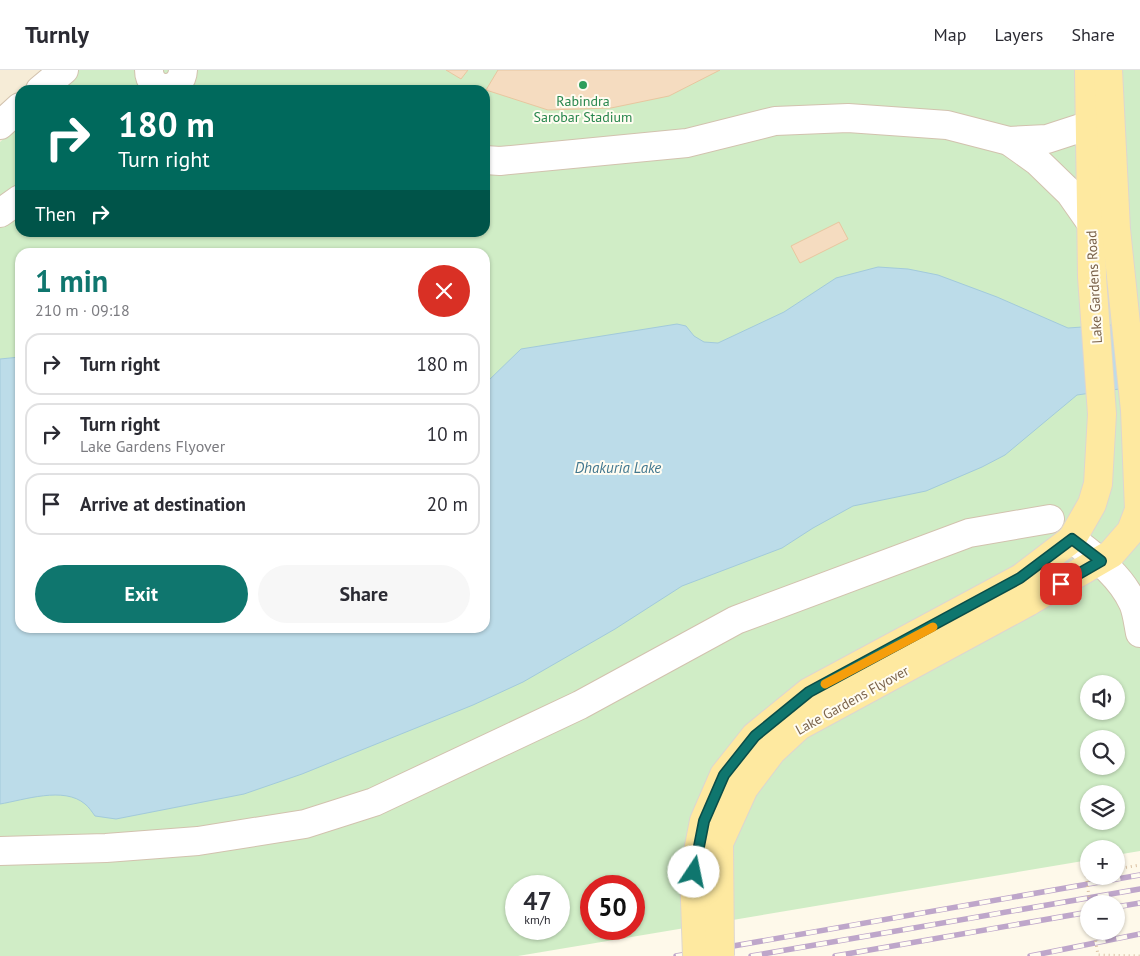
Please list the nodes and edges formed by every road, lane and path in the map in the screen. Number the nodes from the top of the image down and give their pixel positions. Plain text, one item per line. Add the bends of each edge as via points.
1 (64, 70) edge
2 (1089, 70) edge
3 (1108, 70) edge
4 (46, 85) edge
5 (15, 111) edge
6 (0, 124) edge
7 (1090, 124) junction
8 (1009, 142) junction
9 (490, 160) edge
10 (15, 202) edge
11 (0, 213) edge
12 (1091, 223) junction
13 (1050, 519) dead end
14 (1072, 539) junction
15 (1101, 561) junction
16 (1024, 590) junction
17 (1140, 633) edge
18 (0, 851) edge
19 (1140, 865) edge
20 (1125, 868) edge
21 (1096, 940) edge
22 (697, 956) edge
23 (720, 956) edge
24 (1140, 956) edge

1 - 4 street
2 - 7 main road, Lake Gardens Road
3 - 15 main road, Lake Gardens Road via 1116,229 1135,410 1139,510 1131,531
5 - 6 street
7 - 8 street via 1047,140
7 - 12 main road, Lake Gardens Road
8 - 9 street via 947,124 848,118 775,121 687,143
8 - 12 street via 1037,161 1070,193
10 - 11 street
12 - 14 main road, Lake Gardens Road via 1102,414 1098,484 1092,504
13 - 18 street via 969,533 736,620 580,705 357,808 305,824 198,841
14 - 15 street
14 - 16 main road, Lake Gardens Flyover
15 - 16 main road, Lake Gardens Flyover
15 - 17 street via 1122,584 1133,604
16 - 22 main road, Lake Gardens Flyover, bridge via 809,692 755,736 724,775 704,821 694,872
16 - 23 main road, Lake Gardens Flyover, bridge via 799,726 772,751 744,788 719,843
19 - 20 path
21 - 24 path, bridge via 1098,955

